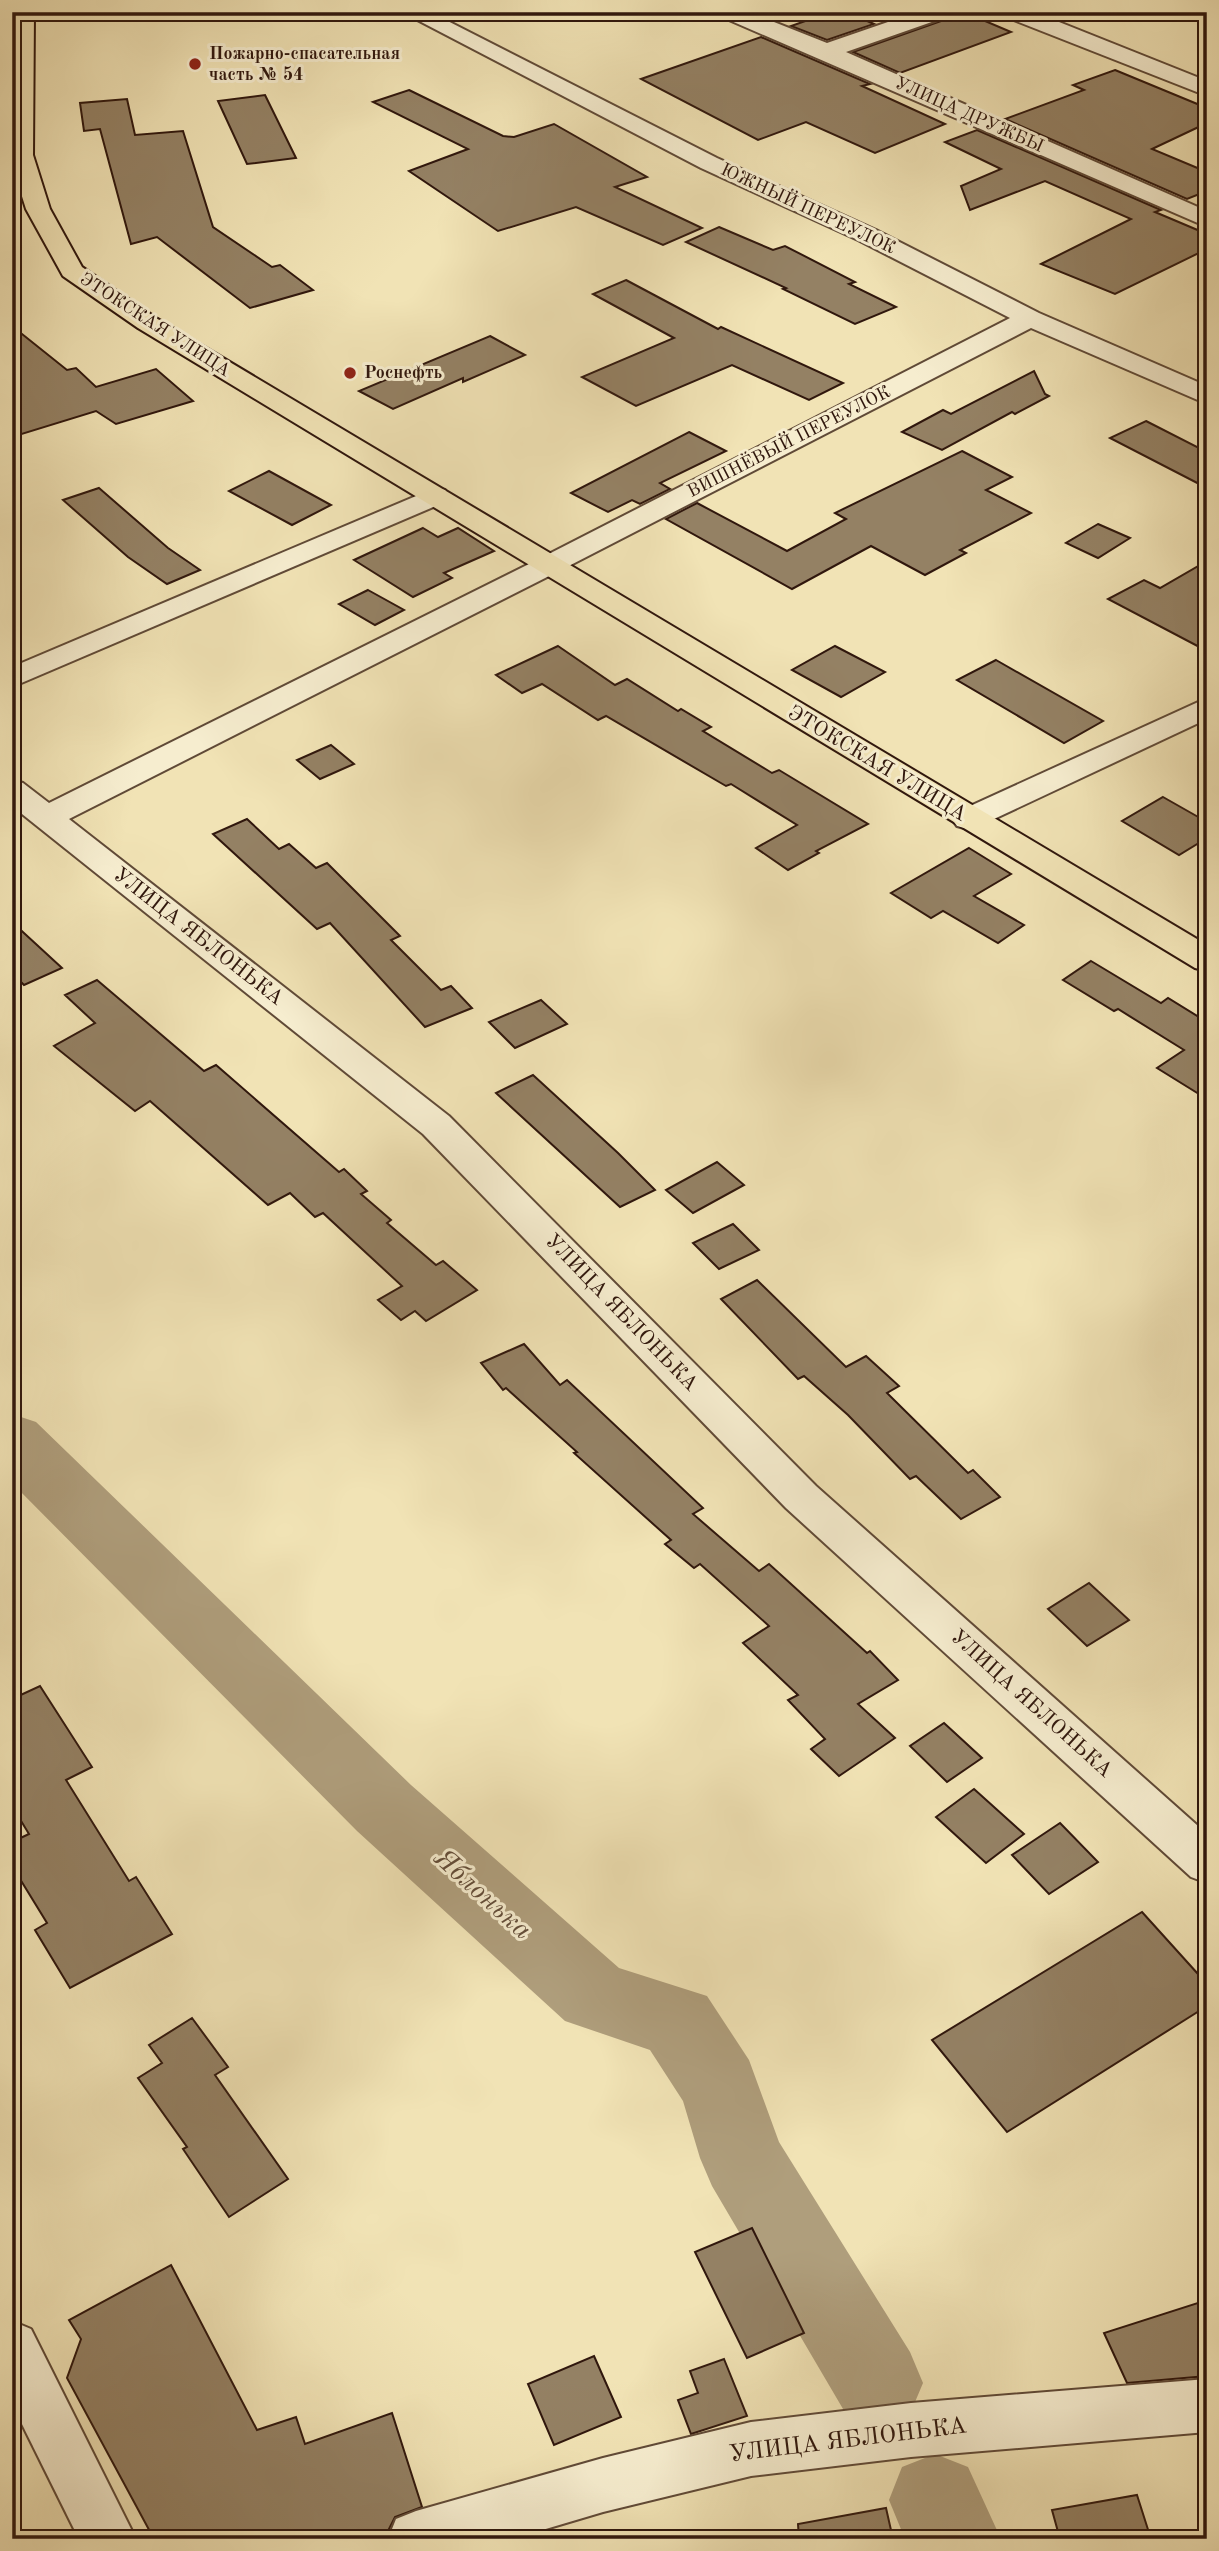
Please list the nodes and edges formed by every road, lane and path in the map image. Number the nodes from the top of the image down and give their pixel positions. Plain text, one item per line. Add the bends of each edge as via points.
1 (23, 12) edge
2 (413, 12) edge
3 (730, 12) edge
4 (939, 12) edge
5 (1014, 12) edge
6 (826, 51) junction
7 (1207, 89) edge
8 (1207, 220) edge
9 (1030, 318) junction
10 (1207, 396) edge
11 (435, 496) junction
12 (549, 565) junction
13 (12, 677) edge
14 (1207, 707) edge
15 (12, 790) edge
16 (47, 817) junction
17 (968, 819) junction
18 (1207, 960) edge
19 (1207, 1863) edge
20 (12, 2347) edge
21 (1207, 2406) edge
22 (108, 2539) edge
23 (416, 2539) edge

1 - 11 main road, ЭТОКСКАЯ УЛИЦА via 21,155 38,209 72,271 147,323
2 - 9 street, ЮЖНЫЙ ПЕРЕУЛОК via 709,163 867,235
3 - 6 street, УЛИЦА ДРУЖБЫ
4 - 6 street
5 - 7 street
6 - 8 street, УЛИЦА ДРУЖБЫ
9 - 10 street, ЮЖНЫЙ ПЕРЕУЛОК
9 - 12 street, ВИШНЁВЫЙ ПЕРЕУЛОК
11 - 12 main road, ЭТОКСКАЯ УЛИЦА
11 - 13 street
12 - 16 street
12 - 17 main road, ЭТОКСКАЯ УЛИЦА
14 - 17 street
15 - 16 street, УЛИЦА ЯБЛОНЬКА
16 - 19 street, УЛИЦА ЯБЛОНЬКА via 436,1125 801,1497
17 - 18 main road, ЭТОКСКАЯ УЛИЦА
20 - 22 street
21 - 23 street, УЛИЦА ЯБЛОНЬКА via 911,2430 751,2449 590,2488

